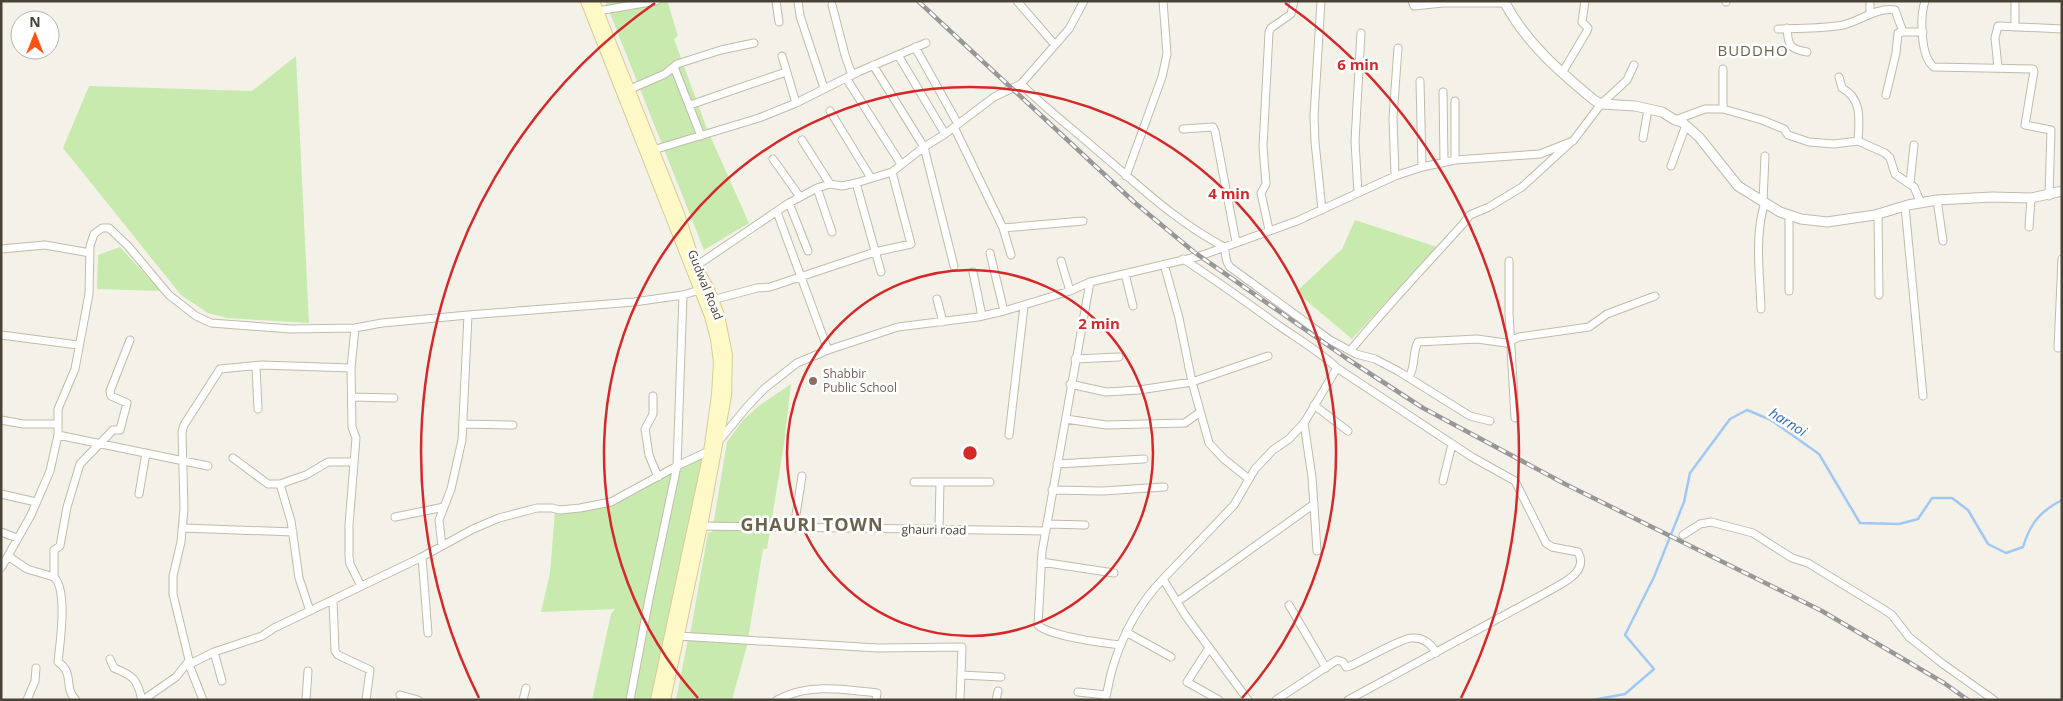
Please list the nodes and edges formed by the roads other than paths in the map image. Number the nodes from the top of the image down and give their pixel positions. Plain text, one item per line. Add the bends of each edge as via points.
1 (586, 1) edge
2 (656, 1) edge
3 (776, 1) edge
4 (798, 1) edge
5 (1017, 1) edge
6 (1163, 1) edge
7 (1294, 1) edge
8 (1321, 1) edge
9 (1412, 1) edge
10 (1585, 1) edge
11 (1870, 1) edge
12 (1925, 1) edge
13 (2015, 1) edge
14 (1083, 2) edge
15 (1505, 2) edge
16 (640, 3) edge
17 (832, 5) dead end
18 (596, 6) edge
19 (1870, 14) junction
20 (779, 22) dead end
21 (2015, 26) junction
22 (1778, 28) dead end
23 (1787, 28) junction
24 (2062, 29) edge
25 (1903, 32) junction
26 (1922, 32) junction
27 (1360, 33) dead end
28 (754, 43) dead end
29 (926, 43) dead end
30 (1055, 45) junction
31 (915, 48) junction
32 (1398, 48) dead end
33 (1807, 52) dead end
34 (898, 55) junction
35 (782, 56) dead end
36 (873, 65) junction
37 (1634, 65) dead end
38 (674, 67) junction
39 (1998, 67) junction
40 (1724, 69) dead end
41 (786, 72) junction
42 (1562, 73) junction
43 (849, 76) junction
44 (1839, 77) dead end
45 (1420, 81) dead end
46 (1021, 84) junction
47 (824, 88) junction
48 (628, 90) junction
49 (1443, 92) dead end
50 (1886, 96) dead end
51 (1455, 101) dead end
52 (796, 103) junction
53 (1601, 104) junction
54 (690, 105) junction
55 (1648, 109) junction
56 (1723, 109) junction
57 (830, 110) dead end
58 (1675, 120) junction
59 (1686, 125) junction
60 (956, 126) junction
61 (1182, 130) dead end
62 (945, 134) junction
63 (701, 136) junction
64 (1643, 138) dead end
65 (802, 140) dead end
66 (1573, 141) junction
67 (1858, 141) junction
68 (1914, 145) dead end
69 (924, 147) junction
70 (653, 150) junction
71 (1765, 156) dead end
72 (773, 159) dead end
73 (1455, 160) junction
74 (1444, 162) junction
75 (901, 164) junction
76 (1671, 166) dead end
77 (1422, 167) junction
78 (892, 172) junction
79 (1126, 176) junction
80 (1395, 176) junction
81 (871, 178) junction
82 (856, 183) junction
83 (830, 184) junction
84 (1910, 184) junction
85 (817, 188) junction
86 (2062, 191) edge
87 (1358, 193) junction
88 (2049, 196) junction
89 (800, 197) junction
90 (2031, 198) junction
91 (1936, 200) junction
92 (1764, 201) junction
93 (789, 203) junction
94 (1921, 203) junction
95 (1905, 206) junction
96 (1322, 210) junction
97 (776, 212) junction
98 (1878, 214) junction
99 (1789, 215) junction
100 (1083, 221) dead end
101 (2028, 227) dead end
102 (1002, 228) junction
103 (1269, 230) junction
104 (832, 232) dead end
105 (1236, 242) junction
106 (1943, 242) dead end
107 (1224, 247) junction
108 (1, 250) edge
109 (808, 251) dead end
110 (876, 252) junction
111 (90, 253) junction
112 (990, 253) dead end
113 (1011, 255) dead end
114 (1182, 259) junction
115 (2062, 259) edge
116 (1061, 261) dead end
117 (1509, 261) dead end
118 (1164, 264) junction
119 (696, 266) junction
120 (954, 266) dead end
121 (881, 272) dead end
122 (972, 272) dead end
123 (1125, 274) junction
124 (801, 277) junction
125 (1090, 282) junction
126 (704, 289) junction
127 (1070, 291) junction
128 (1789, 291) dead end
129 (683, 295) junction
130 (1879, 295) dead end
131 (1655, 296) dead end
132 (712, 300) junction
133 (937, 300) dead end
134 (1024, 306) junction
135 (1133, 306) dead end
136 (1761, 309) dead end
137 (1004, 311) junction
138 (468, 315) junction
139 (982, 316) junction
140 (943, 322) junction
141 (355, 328) junction
142 (1, 335) edge
143 (130, 340) dead end
144 (1510, 342) junction
145 (78, 345) junction
146 (2058, 348) dead end
147 (828, 350) junction
148 (1350, 351) junction
149 (1268, 356) dead end
150 (1119, 357) dead end
151 (1076, 359) junction
152 (256, 366) junction
153 (351, 368) junction
154 (1337, 368) junction
155 (1409, 377) junction
156 (1192, 382) junction
157 (1070, 384) junction
158 (653, 396) dead end
159 (1923, 396) dead end
160 (352, 397) junction
161 (394, 398) dead end
162 (1314, 405) junction
163 (258, 409) dead end
164 (1200, 412) junction
165 (1515, 418) dead end
166 (1066, 419) junction
167 (1, 420) edge
168 (1490, 420) dead end
169 (1304, 423) junction
170 (57, 424) junction
171 (463, 424) junction
172 (514, 426) dead end
173 (1348, 431) dead end
174 (58, 435) junction
175 (1009, 436) dead end
176 (100, 444) junction
177 (1452, 444) junction
178 (713, 449) junction
179 (146, 453) junction
180 (233, 458) dead end
181 (1144, 459) dead end
182 (184, 460) junction
183 (354, 462) junction
184 (1057, 464) junction
185 (208, 466) dead end
186 (677, 466) junction
187 (802, 476) dead end
188 (658, 477) junction
189 (1249, 479) junction
190 (1442, 481) dead end
191 (914, 482) dead end
192 (940, 482) junction
193 (990, 482) dead end
194 (280, 484) junction
195 (1164, 487) dead end
196 (1052, 490) junction
197 (1, 494) edge
198 (139, 494) dead end
199 (36, 502) junction
200 (1314, 504) junction
201 (444, 507) junction
202 (395, 517) dead end
203 (1085, 525) dead end
204 (702, 526) junction
205 (183, 528) junction
206 (794, 528) junction
207 (1046, 528) junction
208 (939, 530) junction
209 (1, 532) edge
210 (293, 532) junction
211 (1684, 535) dead end
212 (17, 538) junction
213 (442, 546) junction
214 (1317, 551) dead end
215 (8, 556) junction
216 (422, 557) junction
217 (1041, 562) junction
218 (2, 566) edge
219 (1114, 573) dead end
220 (54, 576) junction
221 (1163, 579) junction
222 (361, 586) junction
223 (333, 600) junction
224 (1177, 602) junction
225 (1289, 605) dead end
226 (310, 611) junction
227 (1126, 632) junction
228 (428, 633) dead end
229 (678, 636) junction
230 (1120, 645) junction
231 (1209, 648) junction
232 (214, 652) junction
233 (1436, 653) junction
234 (1171, 657) dead end
235 (110, 659) dead end
236 (189, 663) junction
237 (36, 668) dead end
238 (1326, 668) junction
239 (308, 671) dead end
240 (961, 675) junction
241 (1001, 677) dead end
242 (222, 681) dead end
243 (526, 688) dead end
244 (998, 691) dead end
245 (1078, 692) dead end
246 (1241, 692) junction
247 (400, 695) dead end
248 (1105, 697) edge
249 (27, 700) edge
250 (76, 700) edge
251 (142, 700) edge
252 (203, 700) edge
253 (306, 700) edge
254 (366, 700) edge
255 (418, 700) edge
256 (523, 700) edge
257 (630, 700) edge
258 (656, 700) edge
259 (664, 700) edge
260 (777, 700) edge
261 (876, 700) edge
262 (960, 700) edge
263 (996, 700) edge
264 (1219, 700) edge
265 (1236, 700) edge
266 (1248, 700) edge
267 (1276, 700) edge
268 (1348, 700) edge
269 (1994, 700) edge

1 - 126 main road, Gudwal Road
2 - 16 street
3 - 20 street
4 - 47 street
5 - 30 street
6 - 79 street via 1167,54 1162,77
7 - 103 street via 1291,14 1269,32 1263,147 1266,184 1261,194
8 - 96 street via 1314,116
9 - 15 street via 1414,6
10 - 42 street via 1582,22 1588,28
11 - 19 street
12 - 26 street
13 - 21 street
14 - 30 street
15 - 42 street via 1526,35
16 - 18 street
17 - 43 street
18 - 48 main road, Gudwal Road
19 - 23 street via 1843,25
19 - 25 street via 1895,10
21 - 24 street
21 - 39 street via 1996,28
22 - 23 street
23 - 33 street via 1788,42 1792,47
25 - 26 street
25 - 50 street via 1897,36
26 - 39 street via 1924,49 1931,65
27 - 87 street via 1355,141
28 - 38 street via 721,50
29 - 31 street
30 - 46 street
31 - 34 street
31 - 60 street
32 - 80 street via 1393,116
34 - 36 street
34 - 62 street
35 - 41 street
36 - 43 street
36 - 69 street
37 - 53 street via 1627,80
38 - 48 street
38 - 54 street
39 - 88 street via 2034,71 2025,125 2051,130
40 - 56 street
41 - 52 street
41 - 54 street
42 - 53 street
43 - 47 street
43 - 75 street
44 - 67 street via 1842,88 1852,95 1857,104 1860,119
45 - 77 street
46 - 60 street via 994,97
46 - 79 street
47 - 52 street
48 - 70 main road, Gudwal Road
49 - 74 street
51 - 73 street
52 - 63 street
53 - 55 street
53 - 66 street
54 - 63 street
55 - 58 street via 1662,112
55 - 64 street
56 - 58 street via 1705,109
56 - 67 street via 1762,120 1784,129 1788,135 1814,144
57 - 81 street
58 - 59 street
59 - 76 street
59 - 92 street via 1738,186
60 - 62 street
60 - 102 street
61 - 105 street via 1212,127 1215,131
62 - 69 street
63 - 70 street
65 - 83 street
66 - 73 street via 1540,154
66 - 148 street via 1522,187 1466,218 1385,307
67 - 84 street via 1885,153 1895,174
68 - 84 street
69 - 75 street
69 - 120 street
70 - 119 main road, Gudwal Road
71 - 92 street
72 - 89 street
73 - 74 street
74 - 77 street
75 - 78 street
77 - 80 street
78 - 81 street
78 - 110 street via 911,244
79 - 107 street via 1181,222
80 - 87 street
81 - 82 street
82 - 83 street
82 - 110 street
83 - 85 street
84 - 94 street
85 - 89 street
85 - 104 street
86 - 88 street
87 - 96 street
88 - 90 street
89 - 93 street
90 - 91 street via 1992,196
90 - 101 street
91 - 94 street
91 - 106 street
92 - 99 street
92 - 136 street via 1759,234
93 - 97 street
93 - 109 street
94 - 95 street
95 - 98 street
95 - 159 street
96 - 103 street
97 - 119 street
97 - 124 street
98 - 99 street via 1827,222
98 - 130 street
99 - 128 street
100 - 102 street
102 - 113 street
103 - 105 street
105 - 107 street
107 - 114 street
107 - 148 street via 1230,267 1322,335
108 - 111 street via 44,245
110 - 121 street
110 - 124 street
111 - 141 street via 94,234 102,228 109,228 169,295 211,323 291,329
111 - 145 street via 88,294
112 - 137 street
114 - 118 street
114 - 154 street via 1226,286
115 - 146 street
116 - 127 street
117 - 144 street
118 - 123 street
118 - 156 street
119 - 126 main road, Gudwal Road
122 - 139 street
123 - 125 street
123 - 135 street
124 - 132 street
124 - 147 street
125 - 127 street
125 - 151 street
126 - 129 street
126 - 132 main road, Gudwal Road
126 - 178 main road, Gudwal Road via 719,362
127 - 134 street
129 - 138 street
129 - 186 street
131 - 144 street via 1607,314 1589,327 1519,337
132 - 178 main road, Gudwal Road via 726,355 726,396
133 - 140 street
134 - 137 street
134 - 175 street
137 - 139 street
138 - 141 street
138 - 171 street
139 - 140 street
140 - 147 street via 898,327
141 - 153 street
142 - 145 street
143 - 176 street via 110,395 126,401 120,430 113,430
144 - 155 street via 1477,339 1418,342
144 - 165 street
145 - 170 street via 75,369 58,409
147 - 178 street via 797,363 764,389
148 - 155 street via 1375,359
149 - 156 street
150 - 151 street
151 - 157 street
152 - 153 street
152 - 163 street
152 - 182 street via 220,369 184,425
153 - 160 street
154 - 162 street
154 - 177 street
155 - 168 street via 1470,416
156 - 157 street via 1106,392
156 - 164 street
157 - 166 street
158 - 188 street via 653,414 645,429 649,455
160 - 161 street
160 - 183 street via 352,427 356,438
162 - 169 street
162 - 173 street
164 - 166 street via 1185,423 1106,425
164 - 189 street via 1213,450
166 - 184 street
167 - 170 street
169 - 189 street via 1273,450
169 - 200 street
170 - 174 street
171 - 172 street
171 - 201 street via 457,468
174 - 176 street
174 - 199 street via 50,471
176 - 179 street
176 - 220 street via 80,464 60,546 54,550
177 - 190 street
177 - 233 street via 1515,481 1546,543 1578,552 1581,564 1575,576
178 - 186 street
178 - 204 main road, Gudwal Road
178 - 258 main road, Gudwal Road
179 - 182 street
179 - 198 street
180 - 194 street via 268,484
181 - 184 street
182 - 185 street
182 - 205 street
183 - 194 street via 328,462 306,475
183 - 222 street via 349,556
184 - 196 street
186 - 188 street
186 - 257 street
187 - 206 street
188 - 213 street via 611,502 580,508 537,508 518,512 473,529
189 - 221 street via 1234,505
191 - 192 street
192 - 193 street
192 - 208 street
194 - 210 street
195 - 196 street
196 - 207 street
197 - 199 street
199 - 212 street
200 - 214 street
200 - 224 street
201 - 202 street
201 - 213 street via 439,520
203 - 207 street, ghauri road
204 - 206 street, ghauri road
204 - 229 main road, Gudwal Road
205 - 210 street
205 - 236 street via 173,576 173,594
206 - 208 street, ghauri road
207 - 208 street, ghauri road
207 - 217 street
209 - 212 street
210 - 226 street via 297,568
211 - 269 street via 1700,524 1711,522 1753,533 1892,615 1909,637
212 - 215 street
213 - 216 street
215 - 218 street
215 - 220 street via 27,569
216 - 222 street
216 - 228 street
217 - 219 street
217 - 230 street via 1038,625 1043,630
220 - 250 street via 59,582 62,616 58,662 69,676 72,696
221 - 224 street
221 - 227 street via 1138,610
222 - 223 street
223 - 226 street
223 - 254 street via 335,651 370,670
224 - 231 street
225 - 238 street
226 - 232 street via 262,636
227 - 230 street
227 - 234 street
229 - 240 street via 878,648 962,647
229 - 259 main road, Gudwal Road
230 - 248 street
231 - 246 street
231 - 264 street via 1187,682
232 - 236 street
232 - 242 street
233 - 238 street via 1426,640 1410,637 1350,666 1346,667 1340,660
233 - 268 street
235 - 251 street via 114,668 128,673 138,682
236 - 251 street via 176,677
236 - 252 street
237 - 249 street via 35,681
238 - 267 street
239 - 253 street
240 - 241 street
240 - 262 street
243 - 256 street
244 - 263 street
245 - 248 street
246 - 265 street
246 - 266 street
247 - 255 street
260 - 261 street via 796,691 824,688 876,693

